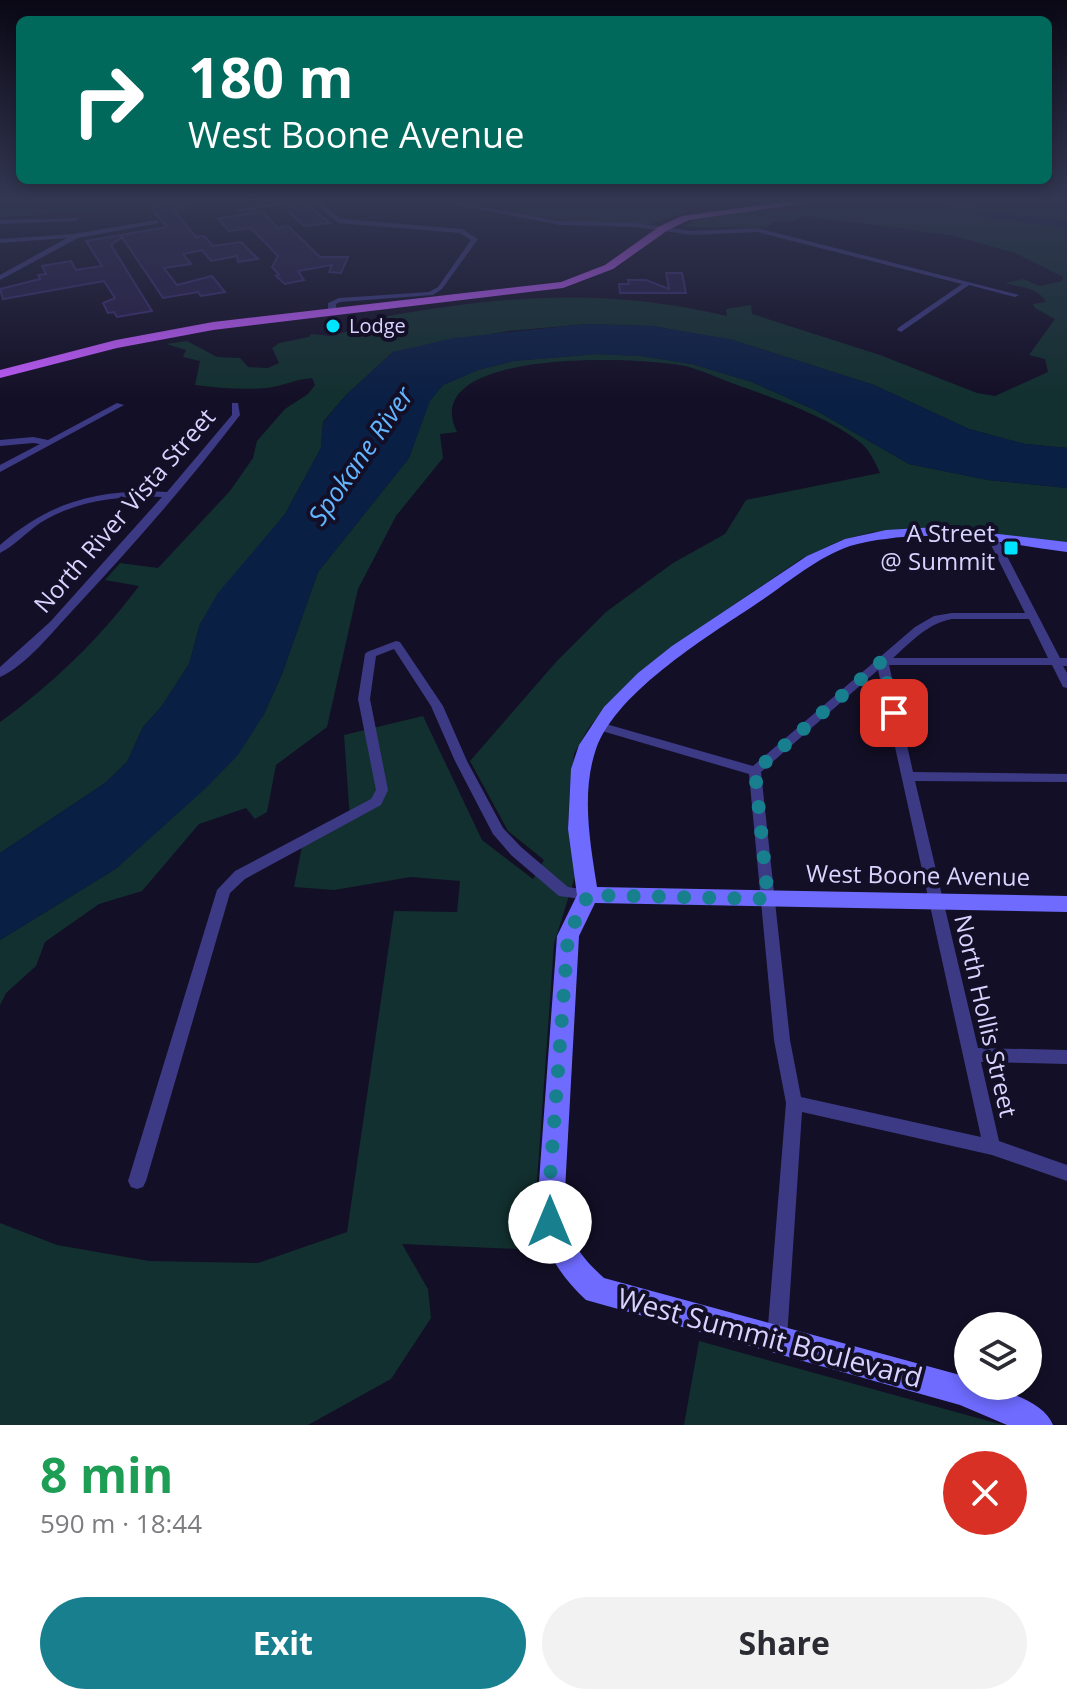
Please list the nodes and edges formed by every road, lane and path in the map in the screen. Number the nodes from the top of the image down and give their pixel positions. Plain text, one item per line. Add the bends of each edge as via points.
1 (19, 268) edge
2 (455, 268) edge
3 (605, 268) edge
4 (906, 268) edge
5 (0, 278) edge
6 (968, 283) junction
7 (440, 288) junction
8 (1015, 295) dead end
9 (456, 298) junction
10 (341, 307) junction
11 (901, 330) dead end
12 (0, 374) edge
13 (120, 405) dead end
14 (235, 405) dead end
15 (0, 443) edge
16 (50, 443) junction
17 (0, 469) edge
18 (170, 495) junction
19 (992, 537) junction
20 (1067, 547) edge
21 (0, 550) edge
22 (1033, 616) junction
23 (882, 661) junction
24 (1061, 662) edge
25 (0, 673) edge
26 (1067, 684) edge
27 (599, 726) junction
28 (755, 771) junction
29 (909, 776) junction
30 (1067, 778) edge
31 (588, 895) junction
32 (768, 899) junction
33 (937, 902) junction
34 (1067, 904) edge
35 (972, 1055) junction
36 (1067, 1057) edge
37 (794, 1103) junction
38 (992, 1147) junction
39 (1067, 1173) edge
40 (137, 1181) dead end
41 (776, 1341) junction
42 (1038, 1425) edge

1 - 5 street
2 - 7 street
3 - 9 main road via 582,279 530,290
4 - 6 street
6 - 8 street
6 - 11 street
7 - 9 street
7 - 10 street via 424,296
9 - 10 main road
10 - 12 main road via 158,335
13 - 16 street
14 - 18 street, North River Vista Street via 236,415
15 - 16 street
16 - 17 street
18 - 21 street via 124,493 66,505 25,527
18 - 25 street, North River Vista Street via 47,631
19 - 20 street
19 - 22 street
19 - 27 street via 909,532 864,538 829,550 678,650 625,694
22 - 23 street via 938,618
22 - 24 street
23 - 24 street
23 - 28 street
23 - 29 street, North Hollis Street
24 - 26 street
27 - 28 street
27 - 31 street via 581,769 578,829
28 - 32 street
29 - 30 street
29 - 33 street, North Hollis Street
31 - 32 street, West Boone Avenue
31 - 40 street, West Boone Avenue via 564,892 498,831 437,706 396,644 371,654 364,699 382,790 376,802 240,875 224,890
31 - 41 street, West Summit Boulevard via 568,936 549,1192 550,1222 559,1251 596,1290
32 - 33 street, West Boone Avenue
32 - 37 street
33 - 34 street, West Boone Avenue
33 - 35 street, North Hollis Street
35 - 36 street
35 - 38 street, North Hollis Street
37 - 38 street
37 - 41 street
38 - 39 street
41 - 42 street, West Summit Boulevard via 960,1390

